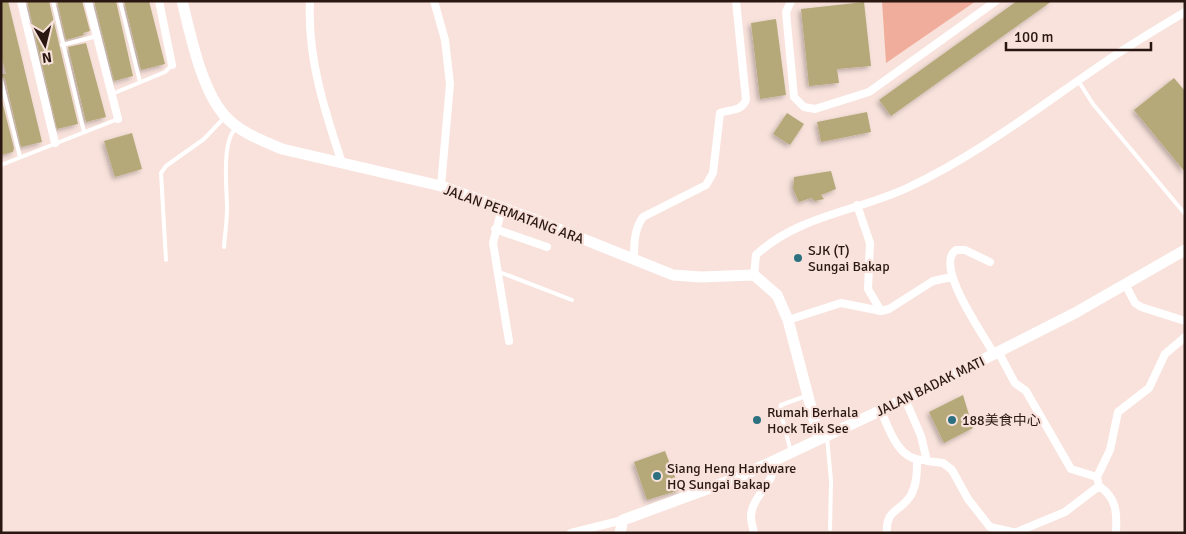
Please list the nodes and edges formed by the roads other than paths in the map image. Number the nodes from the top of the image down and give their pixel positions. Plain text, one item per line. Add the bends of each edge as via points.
1 (21, 1) edge
2 (53, 1) edge
3 (88, 1) edge
4 (120, 1) edge
5 (159, 1) edge
6 (182, 1) edge
7 (310, 1) edge
8 (434, 1) edge
9 (736, 1) edge
10 (791, 1) edge
11 (996, 1) edge
12 (1185, 12) edge
13 (97, 36) junction
14 (62, 44) junction
15 (172, 65) joint
16 (1, 80) edge
17 (140, 82) junction
18 (1079, 82) junction
19 (112, 94) junction
20 (225, 116) junction
21 (118, 119) joint
22 (238, 126) junction
23 (84, 132) junction
24 (55, 143) junction
25 (20, 157) junction
26 (342, 163) junction
27 (1, 165) edge
28 (441, 186) junction
29 (857, 205) junction
30 (502, 208) junction
31 (1185, 214) edge
32 (495, 229) junction
33 (224, 247) dead end
34 (547, 247) dead end
35 (1185, 250) edge
36 (634, 259) junction
37 (166, 260) dead end
38 (990, 262) dead end
39 (497, 271) junction
40 (754, 275) junction
41 (952, 278) junction
42 (1125, 284) junction
43 (572, 300) dead end
44 (880, 311) junction
45 (788, 320) junction
46 (1185, 321) edge
47 (1185, 337) edge
48 (509, 341) dead end
49 (996, 354) junction
50 (807, 396) junction
51 (905, 399) junction
52 (881, 411) junction
53 (823, 436) junction
54 (791, 452) junction
55 (773, 460) junction
56 (917, 460) junction
57 (927, 461) junction
58 (1097, 477) junction
59 (1099, 486) junction
60 (623, 520) junction
61 (830, 529) dead end
62 (571, 533) edge
63 (620, 533) edge
64 (754, 533) edge
65 (887, 533) edge
66 (1017, 533) edge
67 (1116, 533) edge

1 - 24 street
2 - 14 lane
3 - 13 street
4 - 17 lane
5 - 15 street
6 - 20 main road, JALAN PERMATANG ARA via 209,90
7 - 26 street via 317,82
8 - 28 street via 445,40 450,84
9 - 36 street via 744,106 720,113 713,173 706,185 639,222
10 - 11 street via 786,12 794,97 804,107 815,109 869,92
12 - 18 street via 1110,58
13 - 14 lane
13 - 19 street
14 - 23 lane
15 - 17 lane via 165,72
16 - 25 lane
17 - 19 lane
18 - 29 street via 984,144 907,188
18 - 31 lane via 1093,104
19 - 21 street
20 - 22 main road, JALAN PERMATANG ARA
20 - 37 lane via 161,173
21 - 23 lane
22 - 26 main road, JALAN PERMATANG ARA via 282,149
22 - 33 lane via 233,131 225,174
23 - 24 lane
24 - 25 lane
25 - 27 lane
26 - 28 main road, JALAN PERMATANG ARA
28 - 30 main road, JALAN PERMATANG ARA
29 - 40 street via 823,217 768,244 756,255
29 - 44 street via 870,243 868,289
30 - 32 street
30 - 36 main road, JALAN PERMATANG ARA
32 - 34 street
32 - 39 street
35 - 42 main road, JALAN BADAK MATI
36 - 40 main road, JALAN PERMATANG ARA via 673,275
38 - 41 street via 964,250 956,250 949,260
39 - 43 lane
39 - 48 street
40 - 45 main road via 777,296
41 - 44 street via 933,280 889,309
41 - 49 street
42 - 46 street via 1135,303 1141,307
42 - 49 main road, JALAN BADAK MATI
44 - 45 street via 841,303
45 - 50 main road
47 - 58 street via 1165,354 1149,388 1118,412 1110,450
49 - 51 main road, JALAN BADAK MATI
49 - 58 street via 1001,357 1015,383 1026,391 1071,468
50 - 53 main road
50 - 54 lane via 781,405
51 - 52 main road, JALAN BADAK MATI
51 - 57 street via 921,436
52 - 53 main road, JALAN BADAK MATI
52 - 56 street via 902,451
53 - 54 main road, JALAN BADAK MATI
53 - 61 lane via 831,482
54 - 55 main road, JALAN BADAK MATI
55 - 60 main road, JALAN BADAK MATI via 737,478
55 - 64 street via 774,474 758,497 751,516
56 - 57 street
56 - 65 street via 917,478 911,496 889,516
57 - 66 street via 943,463 952,470 990,527
58 - 59 street
59 - 66 street via 1065,512
59 - 67 street via 1116,507
60 - 62 street
60 - 63 main road

